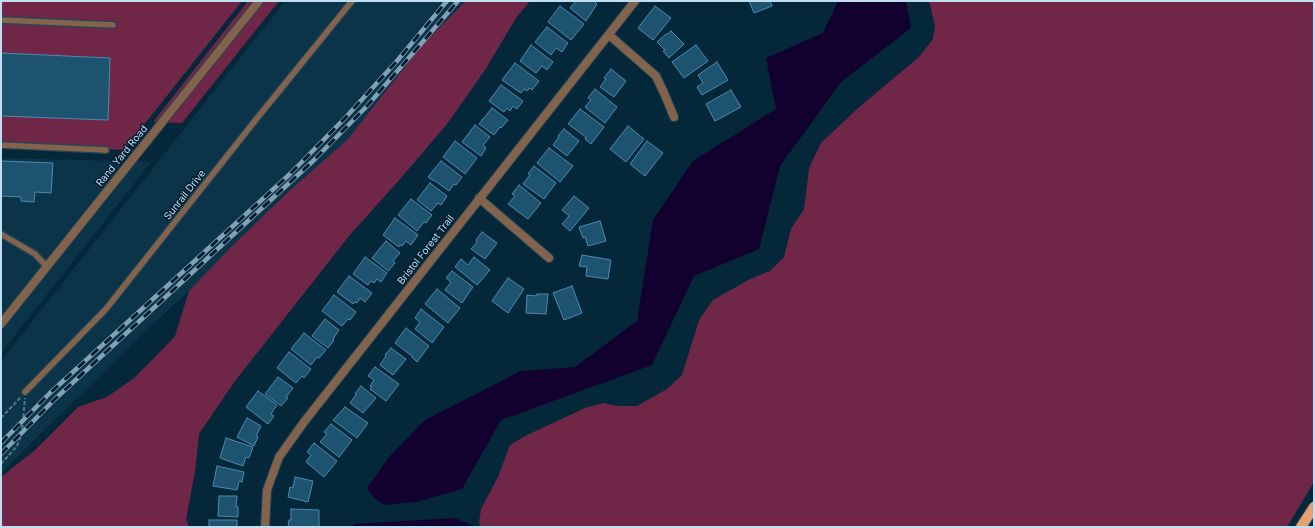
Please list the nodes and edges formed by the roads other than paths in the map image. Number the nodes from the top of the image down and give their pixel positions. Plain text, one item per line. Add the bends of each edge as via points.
1 (259, 1) edge
2 (352, 1) edge
3 (635, 1) edge
4 (1, 20) edge
5 (113, 25) dead end
6 (609, 35) junction
7 (674, 117) dead end
8 (1, 145) edge
9 (106, 150) dead end
10 (479, 198) junction
11 (1, 234) edge
12 (548, 258) dead end
13 (47, 267) junction
14 (1, 324) edge
15 (25, 392) road end
16 (1314, 507) edge
17 (1314, 515) edge
18 (265, 527) edge
19 (1302, 527) edge
20 (1308, 527) edge

1 - 13 street, Rand Yard Road
2 - 15 lane, Sunrail Drive via 106,309
3 - 6 street, Bristol Forest Trail
4 - 5 lane
6 - 7 street via 656,76
6 - 10 street, Bristol Forest Trail
8 - 9 lane
10 - 12 street
10 - 18 street, Bristol Forest Trail via 279,456 267,490
11 - 13 lane via 35,254
13 - 14 street, Rand Yard Road
16 - 19 main road
17 - 20 main road

